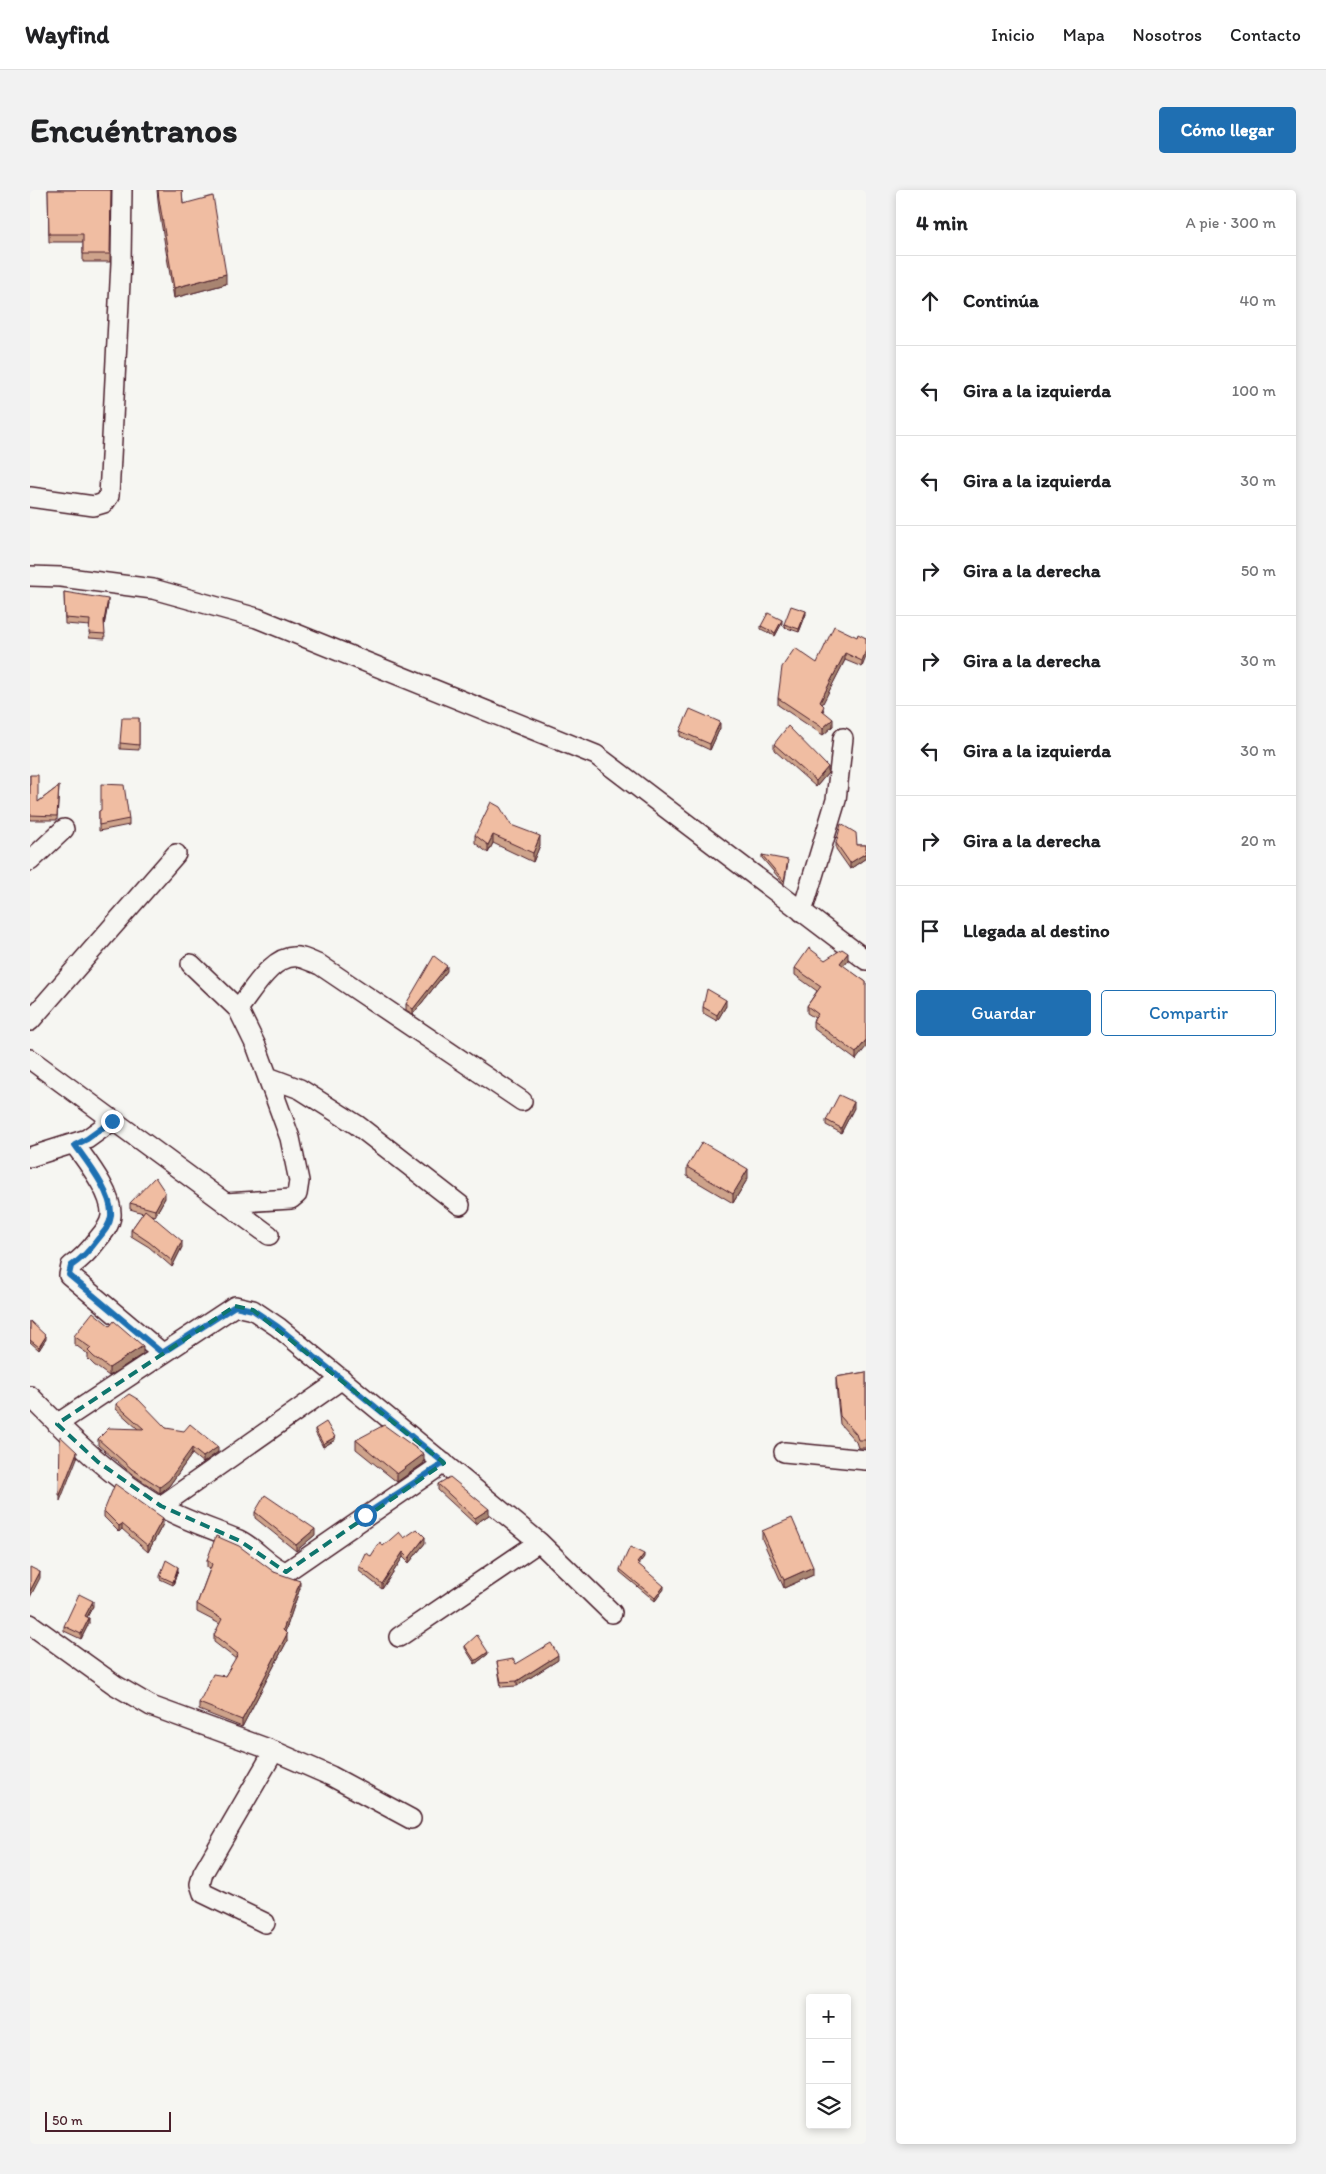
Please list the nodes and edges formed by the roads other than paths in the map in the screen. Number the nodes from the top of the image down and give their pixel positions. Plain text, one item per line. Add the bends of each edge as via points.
1 (122, 190) edge
2 (30, 497) edge
3 (30, 576) edge
4 (843, 738) dead end
5 (64, 829) dead end
6 (176, 854) dead end
7 (30, 861) edge
8 (802, 912) junction
9 (866, 960) edge
10 (191, 964) dead end
11 (238, 1009) junction
12 (30, 1022) edge
13 (30, 1059) edge
14 (268, 1077) junction
15 (522, 1101) dead end
16 (112, 1121) junction
17 (75, 1145) junction
18 (30, 1157) edge
19 (225, 1203) junction
20 (460, 1205) dead end
21 (269, 1235) dead end
22 (162, 1353) junction
23 (342, 1379) junction
24 (30, 1396) edge
25 (57, 1424) junction
26 (784, 1452) dead end
27 (866, 1460) edge
28 (444, 1463) junction
29 (160, 1506) junction
30 (539, 1542) junction
31 (612, 1613) dead end
32 (30, 1624) edge
33 (399, 1637) dead end
34 (274, 1751) junction
35 (411, 1819) dead end
36 (265, 1923) dead end

1 - 2 street via 109,496 104,503 94,506
3 - 8 street via 153,589 258,618 596,755
4 - 8 street via 836,800
5 - 7 street
6 - 12 street
8 - 9 street
10 - 11 street
11 - 14 street
11 - 15 street via 272,966 284,959 298,957 320,965
13 - 16 street
14 - 19 street via 290,1138 299,1181 297,1194 291,1199
14 - 20 street via 300,1089 357,1125
16 - 17 street
16 - 19 street
17 - 18 street
17 - 22 street via 99,1181 111,1215 108,1226 84,1257 71,1266 69,1275
19 - 21 street
22 - 23 street via 235,1306 262,1315
22 - 25 street
23 - 28 street
23 - 29 street
24 - 25 street
25 - 29 street via 98,1462
26 - 27 street
28 - 29 street via 286,1572 240,1541 200,1527
28 - 30 street
30 - 31 street
30 - 33 street
32 - 34 street via 151,1706
34 - 35 street via 331,1776
34 - 36 street via 203,1873 200,1884 203,1893

